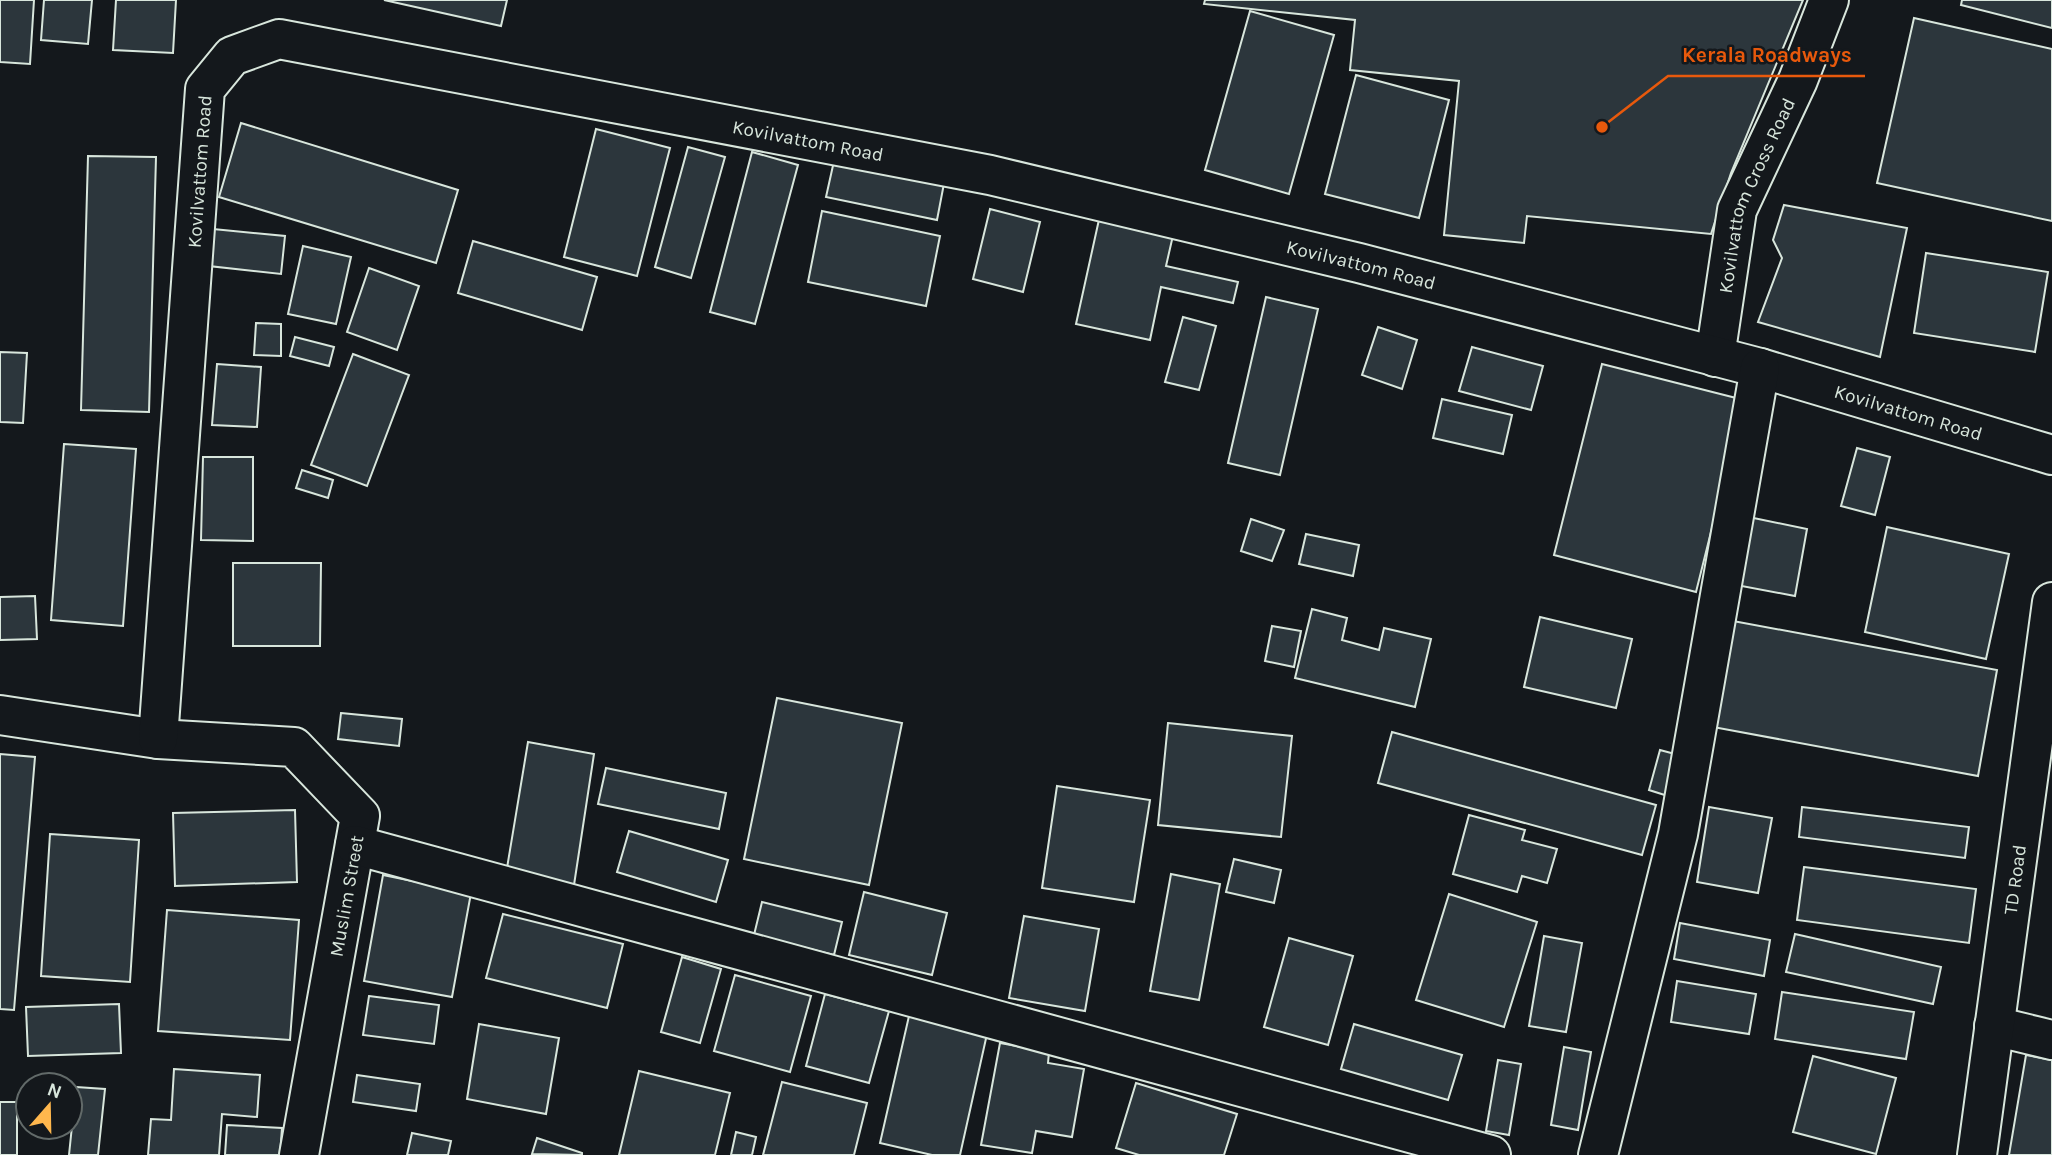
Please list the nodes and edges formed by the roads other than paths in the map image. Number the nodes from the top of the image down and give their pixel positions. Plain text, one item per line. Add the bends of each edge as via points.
1 (1829, 0) edge
2 (1715, 358) junction
3 (1760, 368) junction
4 (2052, 455) edge
5 (2052, 602) edge
6 (0, 715) edge
7 (159, 739) junction
8 (355, 845) junction
9 (1994, 1026) junction
10 (2052, 1040) edge
11 (299, 1155) edge
12 (1491, 1155) edge
13 (1598, 1155) edge
14 (1977, 1155) edge

1 - 2 street, Kovilvattom Cross Road via 1798,80 1737,210
2 - 3 street, Kovilvattom Road
2 - 7 street, Kovilvattom Road via 1359,263 990,175 279,40 232,56 205,89
3 - 4 street, Kovilvattom Road
3 - 13 street via 1678,834
5 - 9 street, TD Road
6 - 7 street, Muslim Street
7 - 8 street, Muslim Street via 294,747 360,816
8 - 11 street, Muslim Street
8 - 12 street
9 - 10 street
9 - 14 street, TD Road

